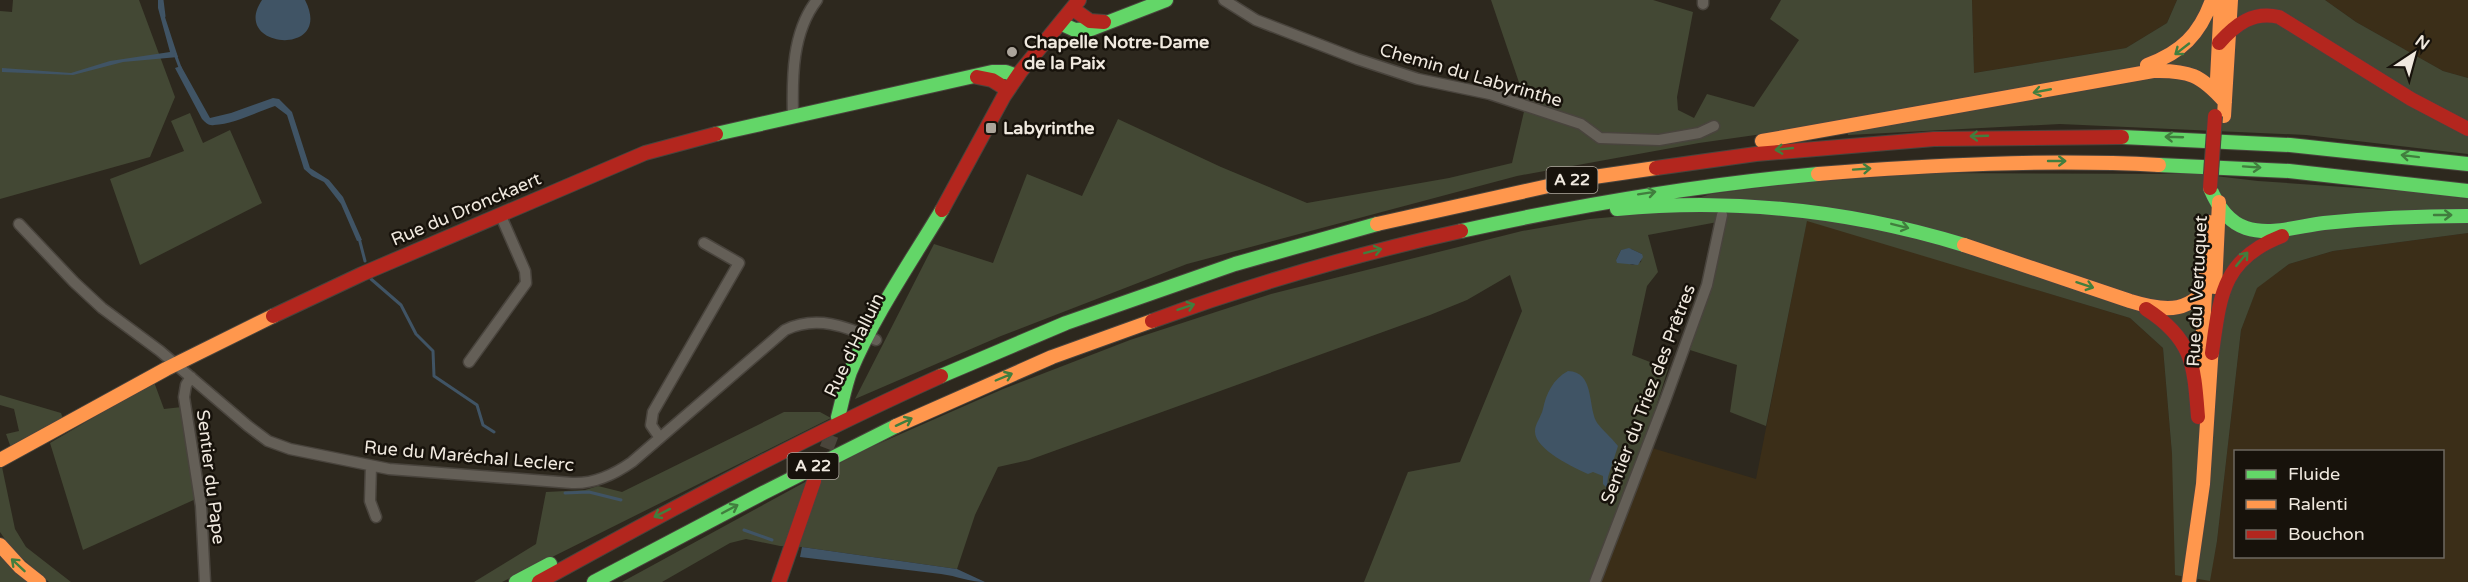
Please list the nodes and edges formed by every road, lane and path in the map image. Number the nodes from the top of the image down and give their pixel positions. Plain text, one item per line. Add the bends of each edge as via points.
1 (817, 0) edge
2 (1166, 0) edge
3 (1224, 0) edge
4 (2212, 0) edge
5 (2221, 0) edge
6 (2231, 0) edge
7 (2271, 2) dead end
8 (1076, 5) edge
9 (1112, 20) junction
10 (1062, 24) junction
11 (2229, 31) junction
12 (2219, 43) junction
13 (2350, 60) junction
14 (1017, 76) junction
15 (978, 77) junction
16 (2100, 80) junction
17 (1008, 90) junction
18 (2220, 97) junction
19 (794, 116) junction
20 (1714, 126) dead end
21 (2468, 129) edge
22 (2468, 164) edge
23 (2215, 188) junction
24 (2468, 190) edge
25 (1454, 204) junction
26 (2219, 206) junction
27 (500, 214) junction
28 (1722, 215) dead end
29 (2468, 216) edge
30 (2343, 222) junction
31 (19, 224) dead end
32 (1446, 232) junction
33 (704, 243) dead end
34 (2216, 278) junction
35 (2205, 291) junction
36 (2120, 297) junction
37 (872, 338) junction
38 (2212, 353) junction
39 (469, 362) dead end
40 (175, 364) junction
41 (191, 377) junction
42 (2199, 417) junction
43 (660, 438) junction
44 (0, 460) edge
45 (371, 466) junction
46 (814, 481) tunnel mouth
47 (806, 503) junction
48 (376, 517) dead end
49 (634, 528) junction
50 (0, 544) edge
51 (39, 582) edge
52 (205, 582) edge
53 (516, 582) edge
54 (539, 582) edge
55 (594, 582) edge
56 (770, 582) edge
57 (779, 582) edge
58 (1595, 582) edge
59 (2181, 582) edge
60 (2189, 582) edge

1 - 19 street via 799,36 793,82
2 - 9 main road
3 - 20 street, Chemin du Labyrinthe via 1256,20 1357,59 1418,79 1490,94 1581,124 1600,138 1659,140 1699,133
4 -> 16 main road via 2199,32 2181,51
5 - 12 main road, Rue du Vertuquet
6 - 11 main road, Rue du Vertuquet
7 - 13 main road
8 - 9 main road via 1090,21
8 - 10 main road, Rue d'Halluin
9 - 10 main road via 1084,31
10 - 14 main road, Rue d'Halluin
11 - 12 main road
11 - 13 main road via 2249,17 2274,15
11 - 18 main road, Rue du Vertuquet
12 - 18 main road, Rue du Vertuquet
13 - 21 main road
14 - 15 main road, Rue du Dronckaert via 999,70
14 - 17 main road, Rue d'Halluin
15 - 17 main road
15 - 19 main road, Rue du Dronckaert
16 - 18 main road via 2178,70 2196,74
16 -> 25 main road via 1567,174
17 - 37 main road, Rue d'Halluin
18 - 23 main road, Rue du Vertuquet
19 - 27 main road, Rue du Dronckaert via 655,149
22 -> 25 main road, A 22 via 2335,148 2200,138 1954,137 1700,159
23 - 26 main road, Rue du Vertuquet
23 - 35 main road, Rue du Vertuquet
32 -> 24 main road, A 22 via 1673,189 1820,172 1967,163 2212,165 2337,174
25 -> 49 main road, A 22 via 1233,264 1061,326 960,367 840,423
26 - 30 main road via 2235,222 2252,230
26 - 34 main road, Rue du Vertuquet
27 - 39 street via 525,271 526,283
27 - 40 main road, Rue du Dronckaert via 362,274
28 - 58 street, Sentier du Triez des Prêtres via 1707,285
30 -> 29 main road
38 -> 30 main road via 2222,293 2244,256 2264,241
31 - 40 street, Rue du Maréchal Leclerc via 93,300
32 -> 36 main road via 1652,206 1790,207 1867,218 1921,232
55 -> 32 main road, A 22 via 842,451 1031,366 1120,330 1242,289
33 - 43 street via 739,263 653,412 651,425
34 - 35 main road
34 - 38 main road, Rue du Vertuquet
35 - 36 main road via 2192,303 2174,309
35 - 42 main road, Rue du Vertuquet
36 - 42 main road via 2161,318 2183,340 2194,370
37 - 37 main road, Rue d'Halluin via 849,376 838,417
37 - 43 street, Rue du Maréchal Leclerc via 824,322 804,323 785,330
38 - 60 main road, Rue du Vertuquet via 2203,484
40 - 41 street, Rue du Maréchal Leclerc
40 - 44 main road, Rue du Dronckaert
41 - 45 street, Rue du Maréchal Leclerc via 268,441
41 - 52 street, Sentier du Pape via 184,397 201,506
42 - 59 main road, Rue du Vertuquet
43 - 45 street, Rue du Maréchal Leclerc via 626,466 585,483
45 - 48 street via 369,501
46 - 47 main road
47 - 56 main road via 787,532
47 - 57 main road
49 - 53 main road via 619,529
49 - 54 main road, A 22
51 -> 50 main road

